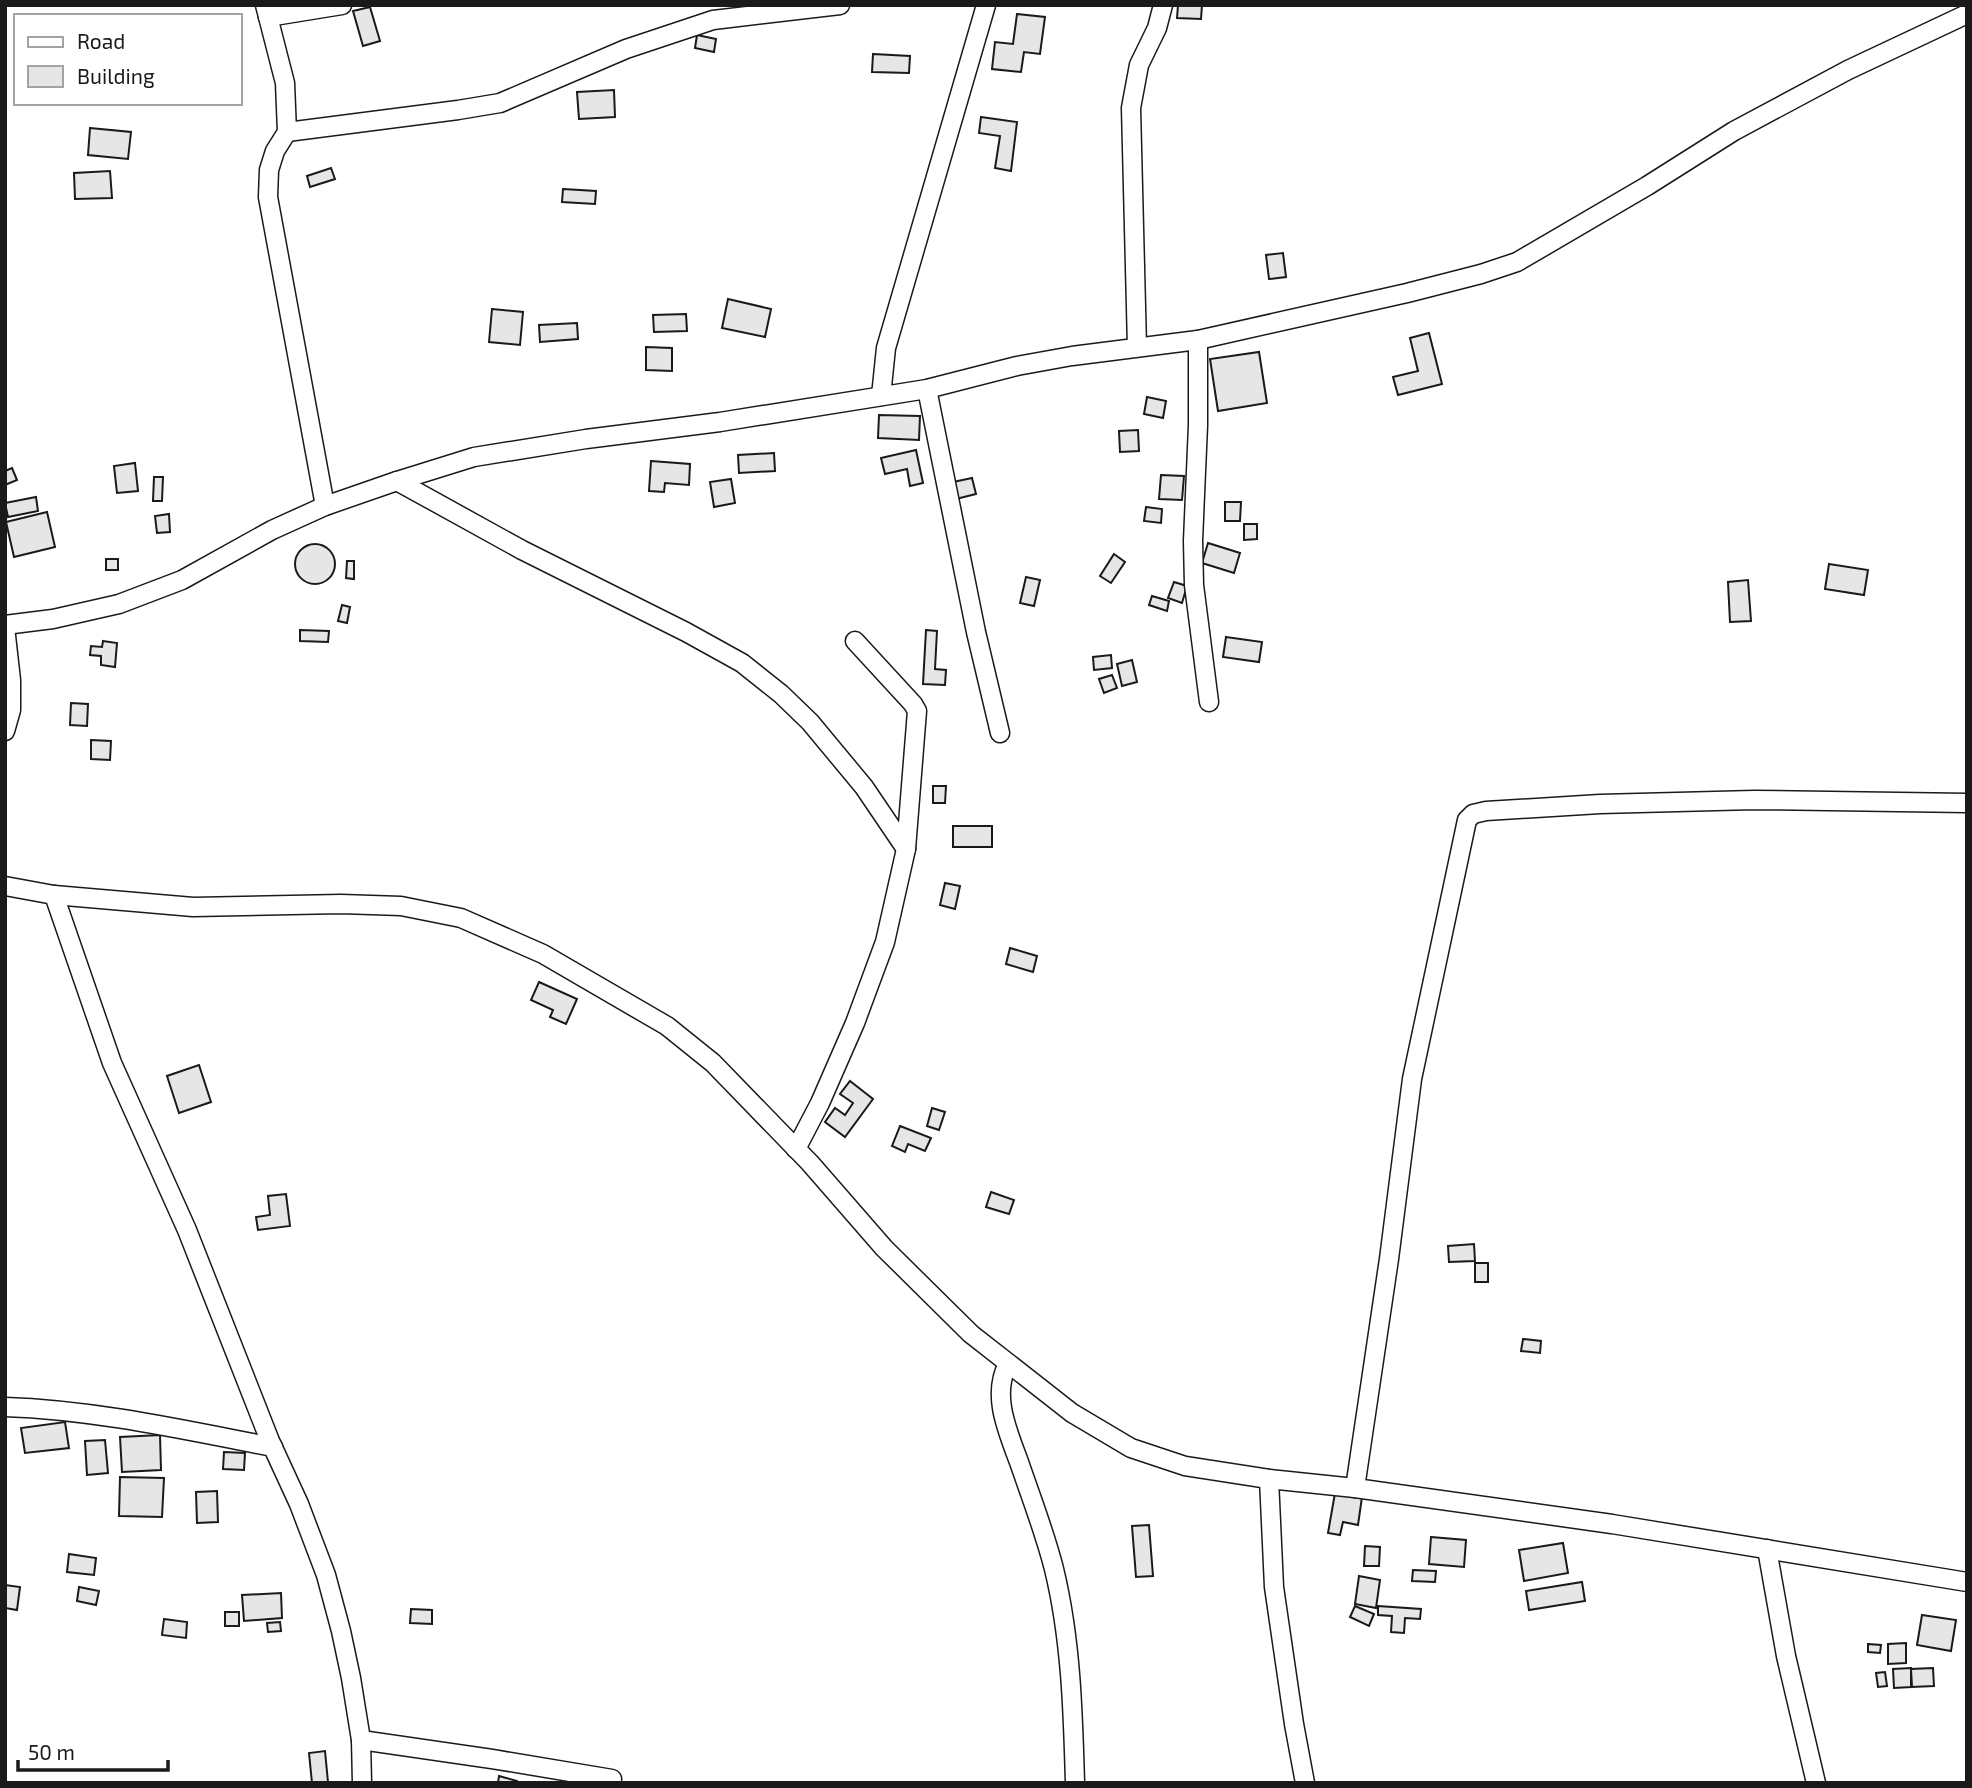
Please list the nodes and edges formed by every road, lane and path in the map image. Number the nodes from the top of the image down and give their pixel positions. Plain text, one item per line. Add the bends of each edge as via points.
1 (342, 5) edge
2 (840, 5) edge
3 (986, 5) edge
4 (1163, 5) edge
5 (267, 11) edge
6 (1967, 14) edge
7 (287, 132) junction
8 (1198, 340) junction
9 (1137, 347) junction
10 (927, 389) junction
11 (881, 396) junction
12 (397, 481) junction
13 (325, 506) junction
14 (5, 626) edge
15 (855, 641) dead end
16 (1209, 702) dead end
17 (5, 731) edge
18 (1000, 733) dead end
19 (1967, 803) edge
20 (906, 849) junction
21 (5, 886) edge
22 (54, 895) junction
23 (796, 1149) junction
24 (1008, 1364) junction
25 (5, 1407) edge
26 (273, 1447) junction
27 (1269, 1479) junction
28 (1355, 1489) junction
29 (1767, 1549) junction
30 (1967, 1583) edge
31 (361, 1740) junction
32 (612, 1779) dead end
33 (362, 1783) edge
34 (1075, 1783) edge
35 (1305, 1783) edge
36 (1815, 1783) edge

1 - 5 street
2 - 7 street via 713,20 626,49 500,103
3 - 11 street via 886,348
4 - 9 street via 1139,65 1131,108
5 - 7 street via 285,83
6 - 8 street via 1734,131 1517,262 1407,293
7 - 13 street via 269,170 268,197
8 - 9 street
8 - 16 street via 1194,584
9 - 10 street via 1017,366
10 - 11 street
10 - 18 street
11 - 12 street via 474,457
12 - 13 street
12 - 20 street via 742,663 810,722 864,787
13 - 14 street via 182,580 119,604
14 - 17 street via 11,680 11,710
15 - 20 street via 917,710
19 - 28 street via 1600,804 1486,811 1467,820 1412,1079
20 - 23 street via 885,942 855,1023
21 - 22 street
22 - 23 street via 193,907 401,906 461,918 543,954 667,1026 713,1063
22 - 26 street via 112,1063 187,1230
23 - 24 street via 884,1248
24 - 27 street via 1072,1413 1131,1448 1185,1466
24 - 34 street via 1002,1376 1001,1405 1045,1537 1068,1644
25 - 26 street via 93,1413
26 - 31 street via 326,1575 349,1666
27 - 28 street
27 - 35 street via 1274,1587
28 - 29 street
29 - 30 street
29 - 36 street
31 - 32 street
31 - 33 street

